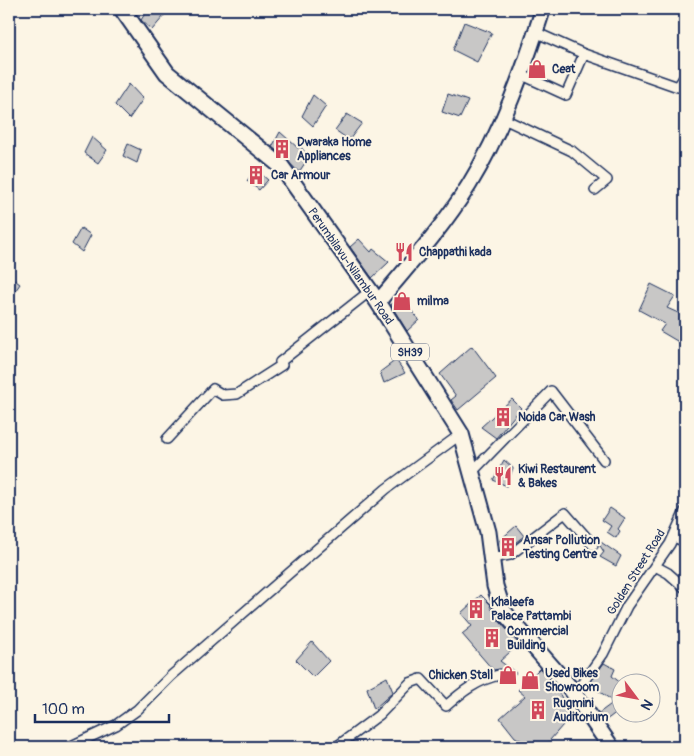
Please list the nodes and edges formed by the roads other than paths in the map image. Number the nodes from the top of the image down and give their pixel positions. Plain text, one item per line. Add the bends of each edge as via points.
1 (122, 9) edge
2 (543, 9) edge
3 (535, 32) junction
4 (584, 54) junction
5 (520, 74) junction
6 (685, 76) edge
7 (502, 118) junction
8 (595, 190) dead end
9 (374, 296) junction
10 (461, 434) junction
11 (167, 439) dead end
12 (604, 460) dead end
13 (471, 473) junction
14 (685, 511) edge
15 (674, 537) junction
16 (685, 542) edge
17 (593, 546) dead end
18 (491, 558) junction
19 (655, 566) junction
20 (685, 588) edge
21 (498, 675) dead end
22 (574, 695) junction
23 (69, 747) edge
24 (336, 747) edge
25 (611, 747) edge

1 - 9 main road, Perumbilavu-Nilambur Road / SH39 via 167,73 281,166
2 - 3 main road
3 - 4 street
3 - 5 main road
4 - 5 street via 566,96
4 - 6 street via 678,87
5 - 7 main road
7 - 8 street via 572,150 607,180
7 - 9 main road via 470,184 450,213 423,250
9 - 10 main road, Perumbilavu-Nilambur Road / SH39
9 - 11 street via 280,362 282,365 237,394 222,395 213,389
10 - 13 main road, Perumbilavu-Nilambur Road / SH39
10 - 23 street via 386,489 171,676 137,710 116,725
12 - 13 street via 551,391
13 - 18 main road, Perumbilavu-Nilambur Road / SH39 via 488,532
14 - 15 street, Golden Street Road
15 - 16 street
15 - 19 street, Golden Street Road
17 - 18 street via 565,513 510,555
18 - 22 main road, Perumbilavu-Nilambur Road / SH39 via 503,611
19 - 20 street
19 - 22 street, Golden Street Road via 627,606 603,654
21 - 24 street via 468,687 446,706 421,678 410,683 378,715
22 - 25 main road, Perumbilavu-Nilambur Road / SH39

